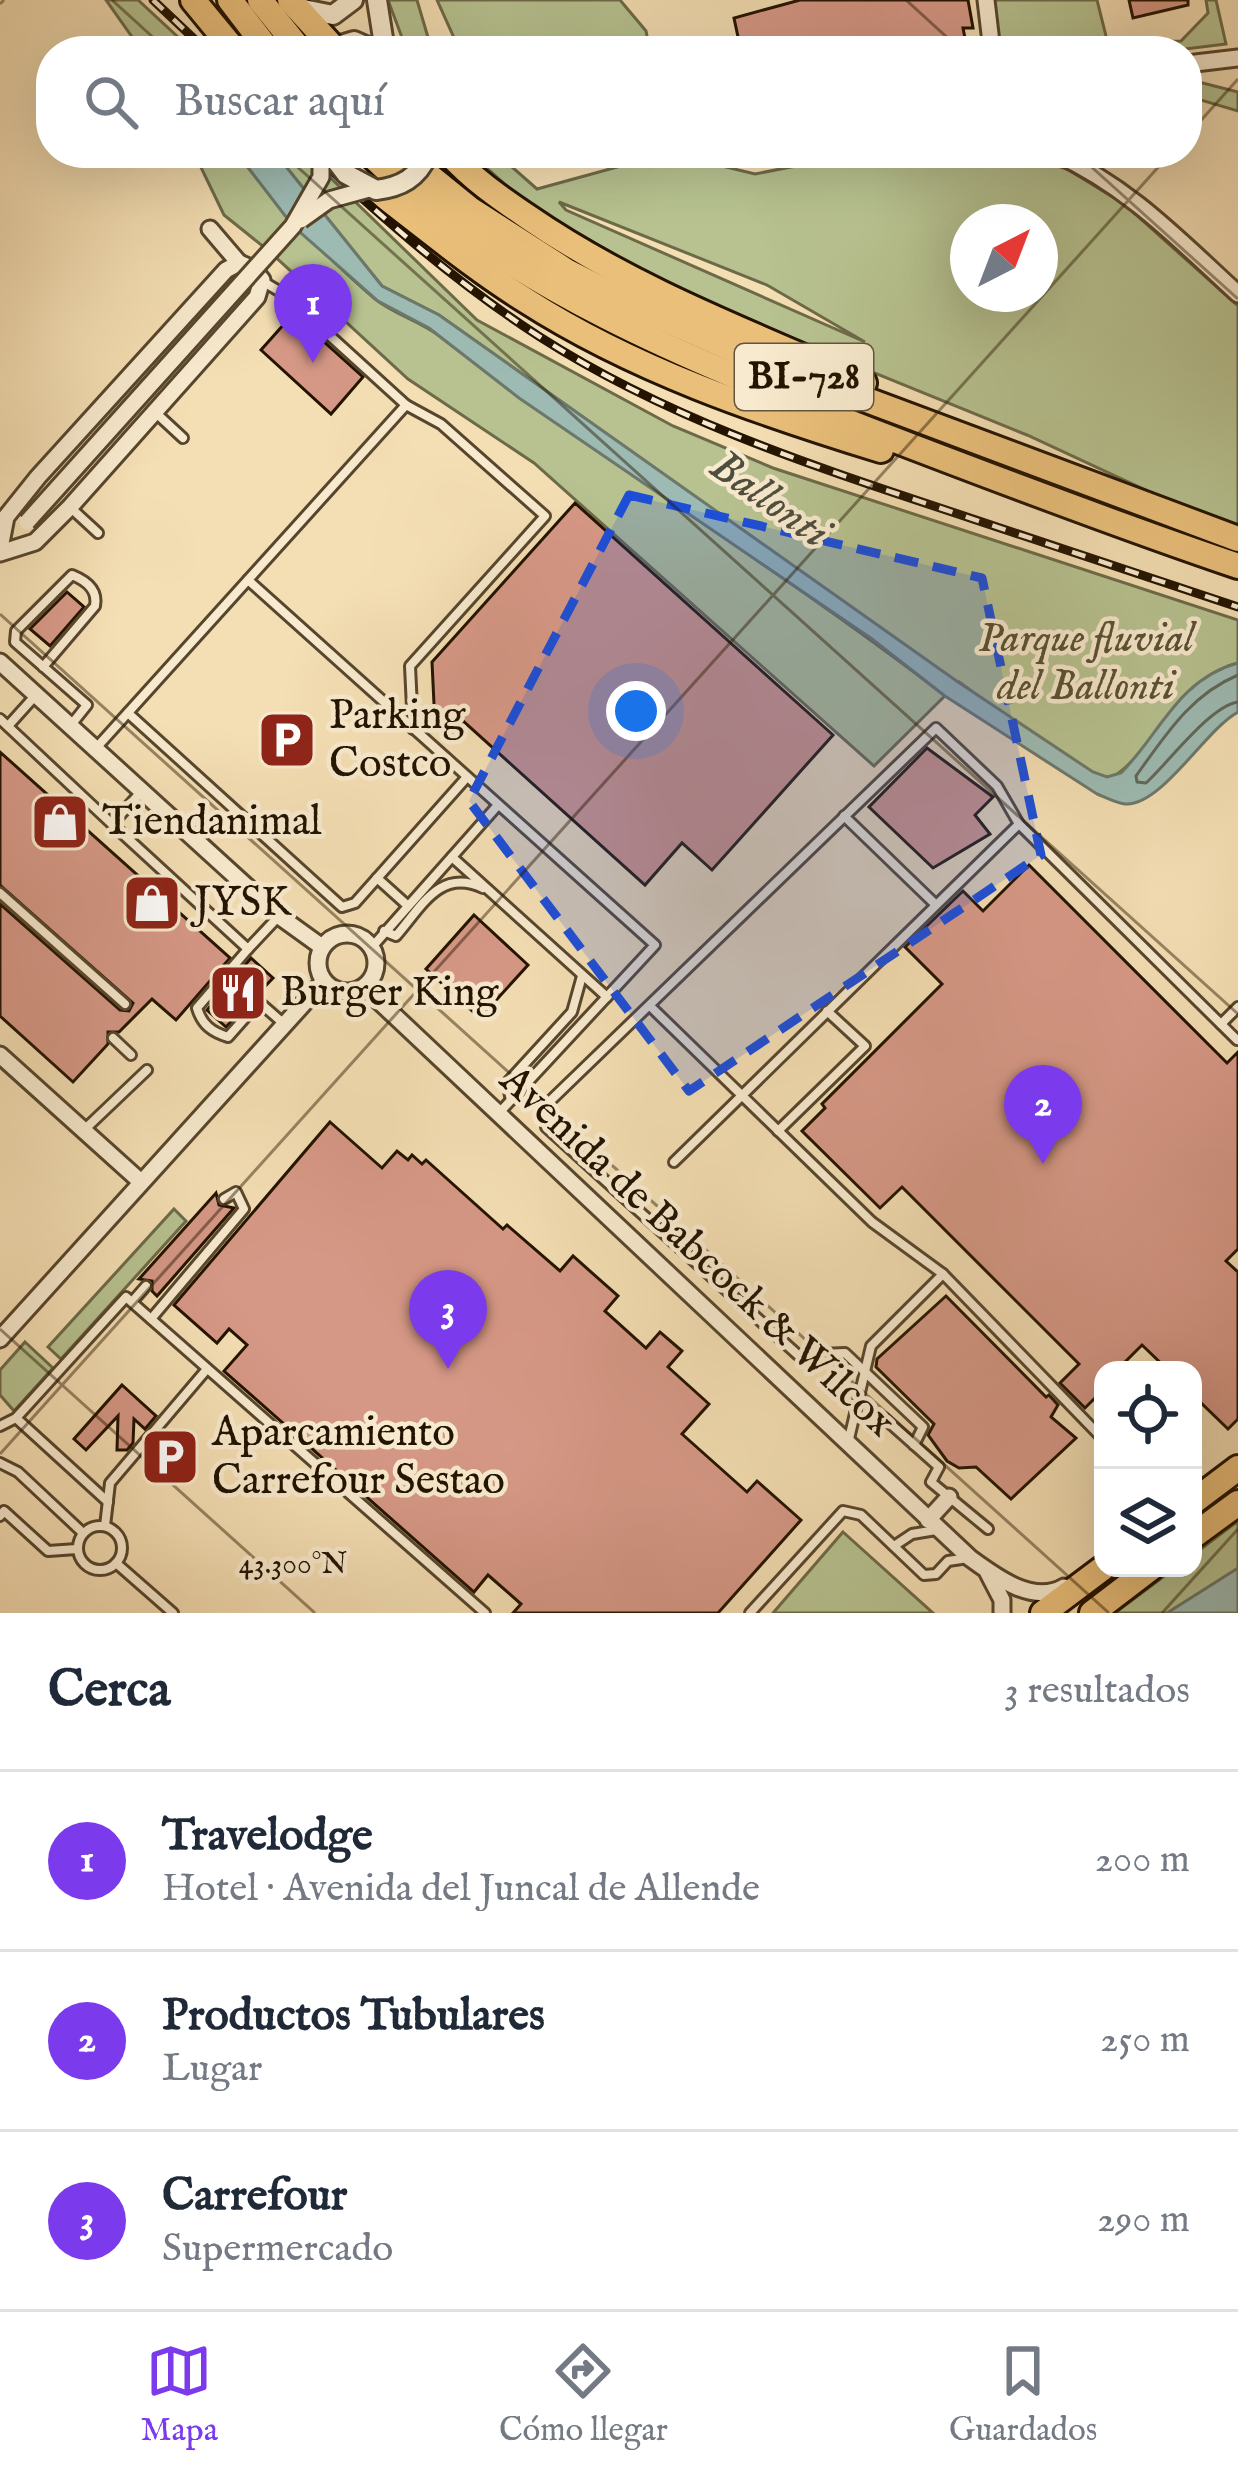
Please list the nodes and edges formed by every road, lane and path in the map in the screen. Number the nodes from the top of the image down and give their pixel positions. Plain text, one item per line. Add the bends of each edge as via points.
1 (193, 0) edge
2 (230, 0) edge
3 (260, 0) edge
4 (355, 0) edge
5 (376, 0) edge
6 (986, 0) edge
7 (293, 4) edge
8 (223, 36) edge
9 (258, 36) edge
10 (308, 36) edge
11 (316, 36) edge
12 (336, 36) edge
13 (380, 36) edge
14 (990, 36) edge
15 (1233, 59) edge
16 (1202, 62) edge
17 (323, 168) edge
18 (340, 168) edge
19 (386, 168) edge
20 (419, 168) edge
21 (420, 168) edge
22 (467, 168) edge
23 (1087, 168) edge
24 (372, 189) junction
25 (293, 226) junction
26 (210, 230) dead end
27 (239, 263) junction
28 (262, 280) junction
29 (1238, 294) edge
30 (406, 405) junction
31 (155, 412) junction
32 (183, 438) dead end
33 (990, 446) junction
34 (965, 467) junction
35 (70, 507) junction
36 (98, 533) dead end
37 (1238, 538) edge
38 (0, 551) edge
39 (1238, 566) edge
40 (248, 580) junction
41 (0, 662) edge
42 (43, 667) junction
43 (36, 694) junction
44 (128, 713) junction
45 (4, 722) edge
46 (70, 726) junction
47 (413, 728) junction
48 (95, 749) junction
49 (467, 777) junction
50 (142, 791) junction
51 (498, 805) junction
52 (844, 817) junction
53 (112, 824) junction
54 (1019, 824) junction
55 (452, 857) junction
56 (377, 878) junction
57 (489, 892) junction
58 (0, 893) edge
59 (935, 904) junction
60 (407, 905) junction
61 (279, 916) junction
62 (384, 931) junction
63 (322, 947) junction
64 (372, 947) junction
65 (248, 949) junction
66 (582, 975) junction
67 (324, 981) junction
68 (364, 987) junction
69 (607, 997) junction
70 (124, 1004) dead end
71 (650, 1006) junction
72 (1238, 1006) edge
73 (827, 1011) junction
74 (284, 1024) junction
75 (1222, 1024) junction
76 (113, 1038) dead end
77 (1237, 1040) edge
78 (0, 1055) edge
79 (130, 1055) dead end
80 (147, 1070) dead end
81 (742, 1095) junction
82 (511, 1100) junction
83 (498, 1114) junction
84 (84, 1130) junction
85 (778, 1130) junction
86 (674, 1162) dead end
87 (141, 1182) junction
88 (224, 1199) dead end
89 (944, 1274) junction
90 (146, 1286) dead end
91 (132, 1302) junction
92 (151, 1319) junction
93 (0, 1339) edge
94 (207, 1369) junction
95 (865, 1370) junction
96 (16, 1418) junction
97 (884, 1418) dead end
98 (0, 1426) edge
99 (1094, 1430) edge
100 (848, 1444) junction
101 (914, 1445) junction
102 (0, 1463) edge
103 (1238, 1468) edge
104 (1202, 1495) edge
105 (949, 1497) junction
106 (1238, 1502) edge
107 (109, 1503) junction
108 (0, 1516) edge
109 (934, 1525) junction
110 (105, 1526) junction
111 (988, 1529) dead end
112 (1202, 1529) edge
113 (83, 1533) junction
114 (894, 1546) junction
115 (77, 1550) junction
116 (970, 1558) junction
117 (116, 1563) junction
118 (986, 1570) junction
119 (1094, 1572) edge
120 (1094, 1574) edge
121 (1139, 1577) edge
122 (173, 1613) edge
123 (485, 1613) edge
124 (750, 1613) edge
125 (1002, 1613) edge
126 (1043, 1613) edge
127 (1092, 1613) edge

1 - 8 main road
2 - 9 main road
3 - 10 main road
4 - 7 street via 333,15
4 - 12 street via 355,18
5 - 13 street
6 - 14 street
7 - 11 main road
15 - 16 street
17 - 25 street, bridge
18 - 24 street, bridge
19 - 34 main road, BI-728 via 462,230 628,330
20 - 33 main road, BI-728 via 568,272 736,351
21 - 24 street, bridge via 401,185
22 - 33 main road via 632,280
23 - 29 street via 1142,204
24 - 25 street, bridge via 329,200
24 - 34 main road via 473,266 601,342 738,406 938,468
25 - 38 street, bridge
26 - 27 street
27 - 28 street
27 - 38 street via 38,476 6,517
28 - 30 lane
28 - 31 street via 257,297
30 - 40 lane
30 - 47 lane via 441,424 545,516 410,666
31 - 32 lane
31 - 35 street
33 - 37 main road, BI-728
34 - 39 main road, BI-728
35 - 36 lane
35 - 38 street via 35,542
40 - 44 lane
40 - 47 lane
41 - 43 street
42 - 42 lane via 95,606 93,589 72,575 16,631 15,642
42 - 46 lane via 87,705
43 - 45 lane
43 - 46 street
44 - 48 lane
44 - 56 lane via 342,907
45 - 53 lane
46 - 48 street
47 - 49 lane
48 - 50 street
49 - 51 lane
49 - 56 lane
50 - 53 lane
50 - 61 street
51 - 55 lane
51 - 69 lane via 655,945
52 - 54 lane via 935,728 997,786
52 - 59 lane
52 - 71 lane
53 - 65 lane
54 - 59 lane
54 - 75 lane
55 - 57 lane
55 - 60 lane
56 - 60 lane
57 - 62 lane via 462,879 443,884 396,936
57 - 66 lane
58 - 70 lane
59 - 73 lane
60 - 62 lane
61 - 63 street
61 - 65 lane
62 - 64 lane
63 - 64 street via 351,934
63 - 67 street
64 - 68 street via 376,968
65 - 74 lane via 197,1008 200,1019 228,1036 259,1002
66 - 69 lane
66 - 82 lane via 572,1012 508,1083
67 - 68 street via 347,992
67 - 74 street
68 - 83 street, Avenida de Babcock & Wilcox
69 - 82 lane
71 - 81 lane
71 - 95 lane via 547,1104 546,1127 798,1355 845,1353
72 - 75 lane
73 - 81 lane
73 - 85 lane via 865,1046
74 - 87 street
75 - 77 lane
76 - 79 lane
78 - 84 street
80 - 84 lane
81 - 85 lane
81 - 86 lane
82 - 83 lane
83 - 100 street, Avenida de Babcock & Wilcox
84 - 87 street
85 - 89 lane via 872,1222
87 - 93 street
88 - 92 lane via 236,1192 244,1208
89 - 95 lane via 871,1346
89 - 99 lane
90 - 91 lane
91 - 92 lane
91 - 96 lane via 126,1297
92 - 94 lane
94 - 107 lane via 110,1483
94 - 123 lane
95 - 100 lane
95 - 101 lane via 923,1427
96 - 98 lane
96 - 107 lane
97 - 101 lane
100 - 109 street, Avenida de Babcock & Wilcox
101 - 105 lane via 939,1467 931,1482
102 - 113 lane
103 - 104 main road
105 - 109 street
105 - 111 lane
106 - 112 main road
107 - 110 lane
108 - 115 lane via 4,1511 48,1551
109 - 114 lane
109 - 116 street, Avenida de Babcock & Wilcox
109 - 118 lane via 969,1547
110 - 113 lane
110 - 117 lane via 121,1542
113 - 115 lane
114 - 116 lane via 925,1575
114 - 124 lane via 861,1515 843,1511
115 - 117 lane via 94,1569
116 - 118 street, Avenida de Babcock & Wilcox
117 - 122 lane
118 - 119 street, Avenida de Babcock & Wilcox via 1049,1596
118 - 125 street
120 - 126 main road
121 - 127 main road

